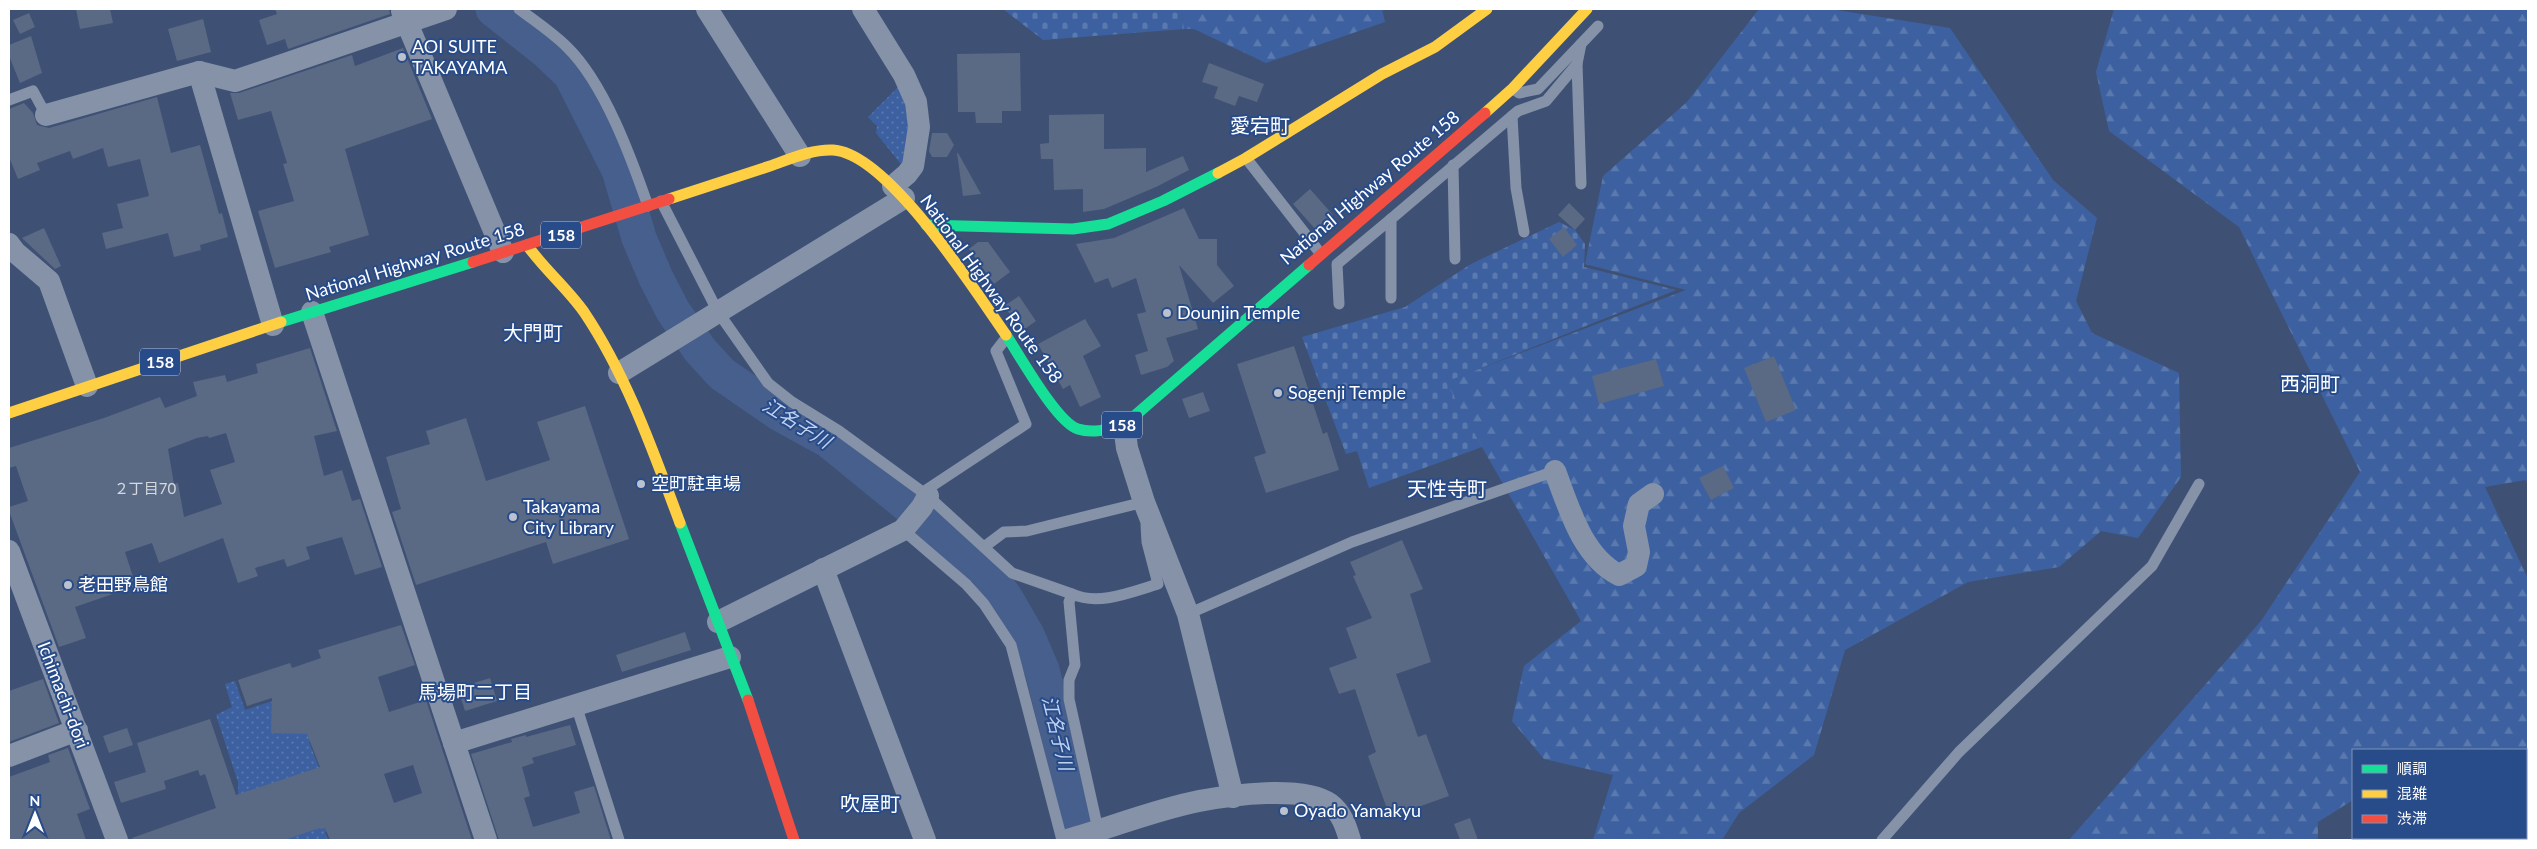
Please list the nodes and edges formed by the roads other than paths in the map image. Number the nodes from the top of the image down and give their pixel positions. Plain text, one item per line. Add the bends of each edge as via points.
1 (446, 9) edge
2 (519, 9) edge
3 (707, 9) edge
4 (863, 9) edge
5 (1487, 9) edge
6 (1587, 9) edge
7 (404, 16) edge
8 (1598, 26) dead end
9 (1580, 44) junction
10 (1577, 64) junction
11 (199, 72) junction
12 (1513, 88) junction
13 (9, 100) edge
14 (46, 114) joint
15 (1512, 116) junction
16 (800, 156) junction
17 (1246, 158) junction
18 (1452, 165) junction
19 (1581, 184) dead end
20 (898, 192) junction
21 (661, 201) junction
22 (645, 207) junction
23 (1391, 219) junction
24 (926, 225) junction
25 (1524, 232) dead end
26 (9, 244) edge
27 (527, 245) junction
28 (502, 252) junction
29 (1320, 253) junction
30 (1455, 259) dead end
31 (1391, 298) dead end
32 (1339, 304) dead end
33 (312, 312) junction
34 (718, 312) junction
35 (273, 325) junction
36 (1007, 337) junction
37 (619, 373) junction
38 (87, 386) junction
39 (9, 413) edge
40 (1124, 425) junction
41 (1555, 471) joint
42 (2200, 484) dead end
43 (1653, 494) dead end
44 (1144, 502) junction
45 (917, 510) junction
46 (984, 547) junction
47 (9, 551) edge
48 (823, 569) junction
49 (1072, 594) junction
50 (1188, 614) junction
51 (718, 622) junction
52 (730, 657) junction
53 (576, 705) junction
54 (77, 730) junction
55 (454, 743) junction
56 (9, 756) edge
57 (1233, 797) junction
58 (1098, 834) edge
59 (117, 840) edge
60 (486, 840) edge
61 (619, 840) edge
62 (794, 840) edge
63 (925, 840) edge
64 (1062, 840) edge
65 (1067, 840) edge
66 (1350, 840) edge
67 (1882, 840) edge

1 - 7 street
2 - 22 lane via 568,48 585,71 609,111
3 - 16 street
4 - 20 street via 904,75 916,102 919,127 914,166
5 - 17 main road via 1435,47 1382,74
6 - 12 main road, National Highway Route 158 / 158
7 - 11 street via 235,81
7 - 28 street
8 - 9 lane
9 - 10 lane
9 - 12 lane via 1538,89 1519,93
10 - 15 lane via 1546,101
10 - 19 lane
11 - 14 street
11 - 35 street
12 - 29 main road, National Highway Route 158 / 158
13 - 14 lane via 33,91
15 - 18 lane
15 - 25 lane via 1516,188
16 - 20 main road, National Highway Route 158 / 158 via 840,151 879,174
16 - 21 main road, National Highway Route 158 / 158
17 - 24 main road via 1163,201 1108,224 1073,229
17 - 29 lane
18 - 23 lane
18 - 30 lane
20 - 24 main road, National Highway Route 158 / 158
20 - 34 street
21 - 22 main road, National Highway Route 158 / 158
21 - 34 lane
22 - 27 main road, National Highway Route 158 / 158
23 - 31 lane
23 - 32 lane via 1337,264
24 - 36 main road, National Highway Route 158 / 158
26 - 38 street via 49,281
27 - 28 main road, National Highway Route 158 / 158
27 - 37 main road via 583,311
28 - 33 main road, National Highway Route 158 / 158
29 - 40 main road, National Highway Route 158 / 158
33 - 35 main road, National Highway Route 158 / 158
33 - 55 street
34 - 37 street
34 - 45 lane via 768,383 792,402 839,430
35 - 38 main road, National Highway Route 158 / 158
36 - 40 main road, National Highway Route 158 / 158 via 1063,421 1072,428 1096,432
36 - 45 lane via 996,351 1026,424
37 - 51 main road via 651,446
38 - 39 main road, National Highway Route 158 / 158
40 - 44 street via 1127,448
41 - 43 street via 1576,526 1603,567 1619,575 1636,566 1639,552 1634,526 1639,504
41 - 50 lane via 1352,542
42 - 67 lane via 2152,566 1959,752
44 - 46 lane via 1027,531 1004,532
44 - 49 lane via 1147,542 1158,584 1104,598 1084,599
44 - 50 street
45 - 46 lane
45 - 48 street
45 - 64 lane via 1011,645
46 - 49 lane via 1012,573
47 - 54 street, Ichimachi-dori
48 - 51 street
48 - 63 street
49 - 58 lane via 1069,602 1076,665 1069,680 1069,698
50 - 57 street
51 - 52 main road
52 - 53 street
52 - 62 main road via 737,667
53 - 55 street
53 - 61 lane
54 - 56 street
54 - 59 street, Ichimachi-dori
55 - 60 street
57 - 58 street via 1198,801
57 - 66 street via 1288,792 1315,796 1331,805 1344,822
58 - 65 street

